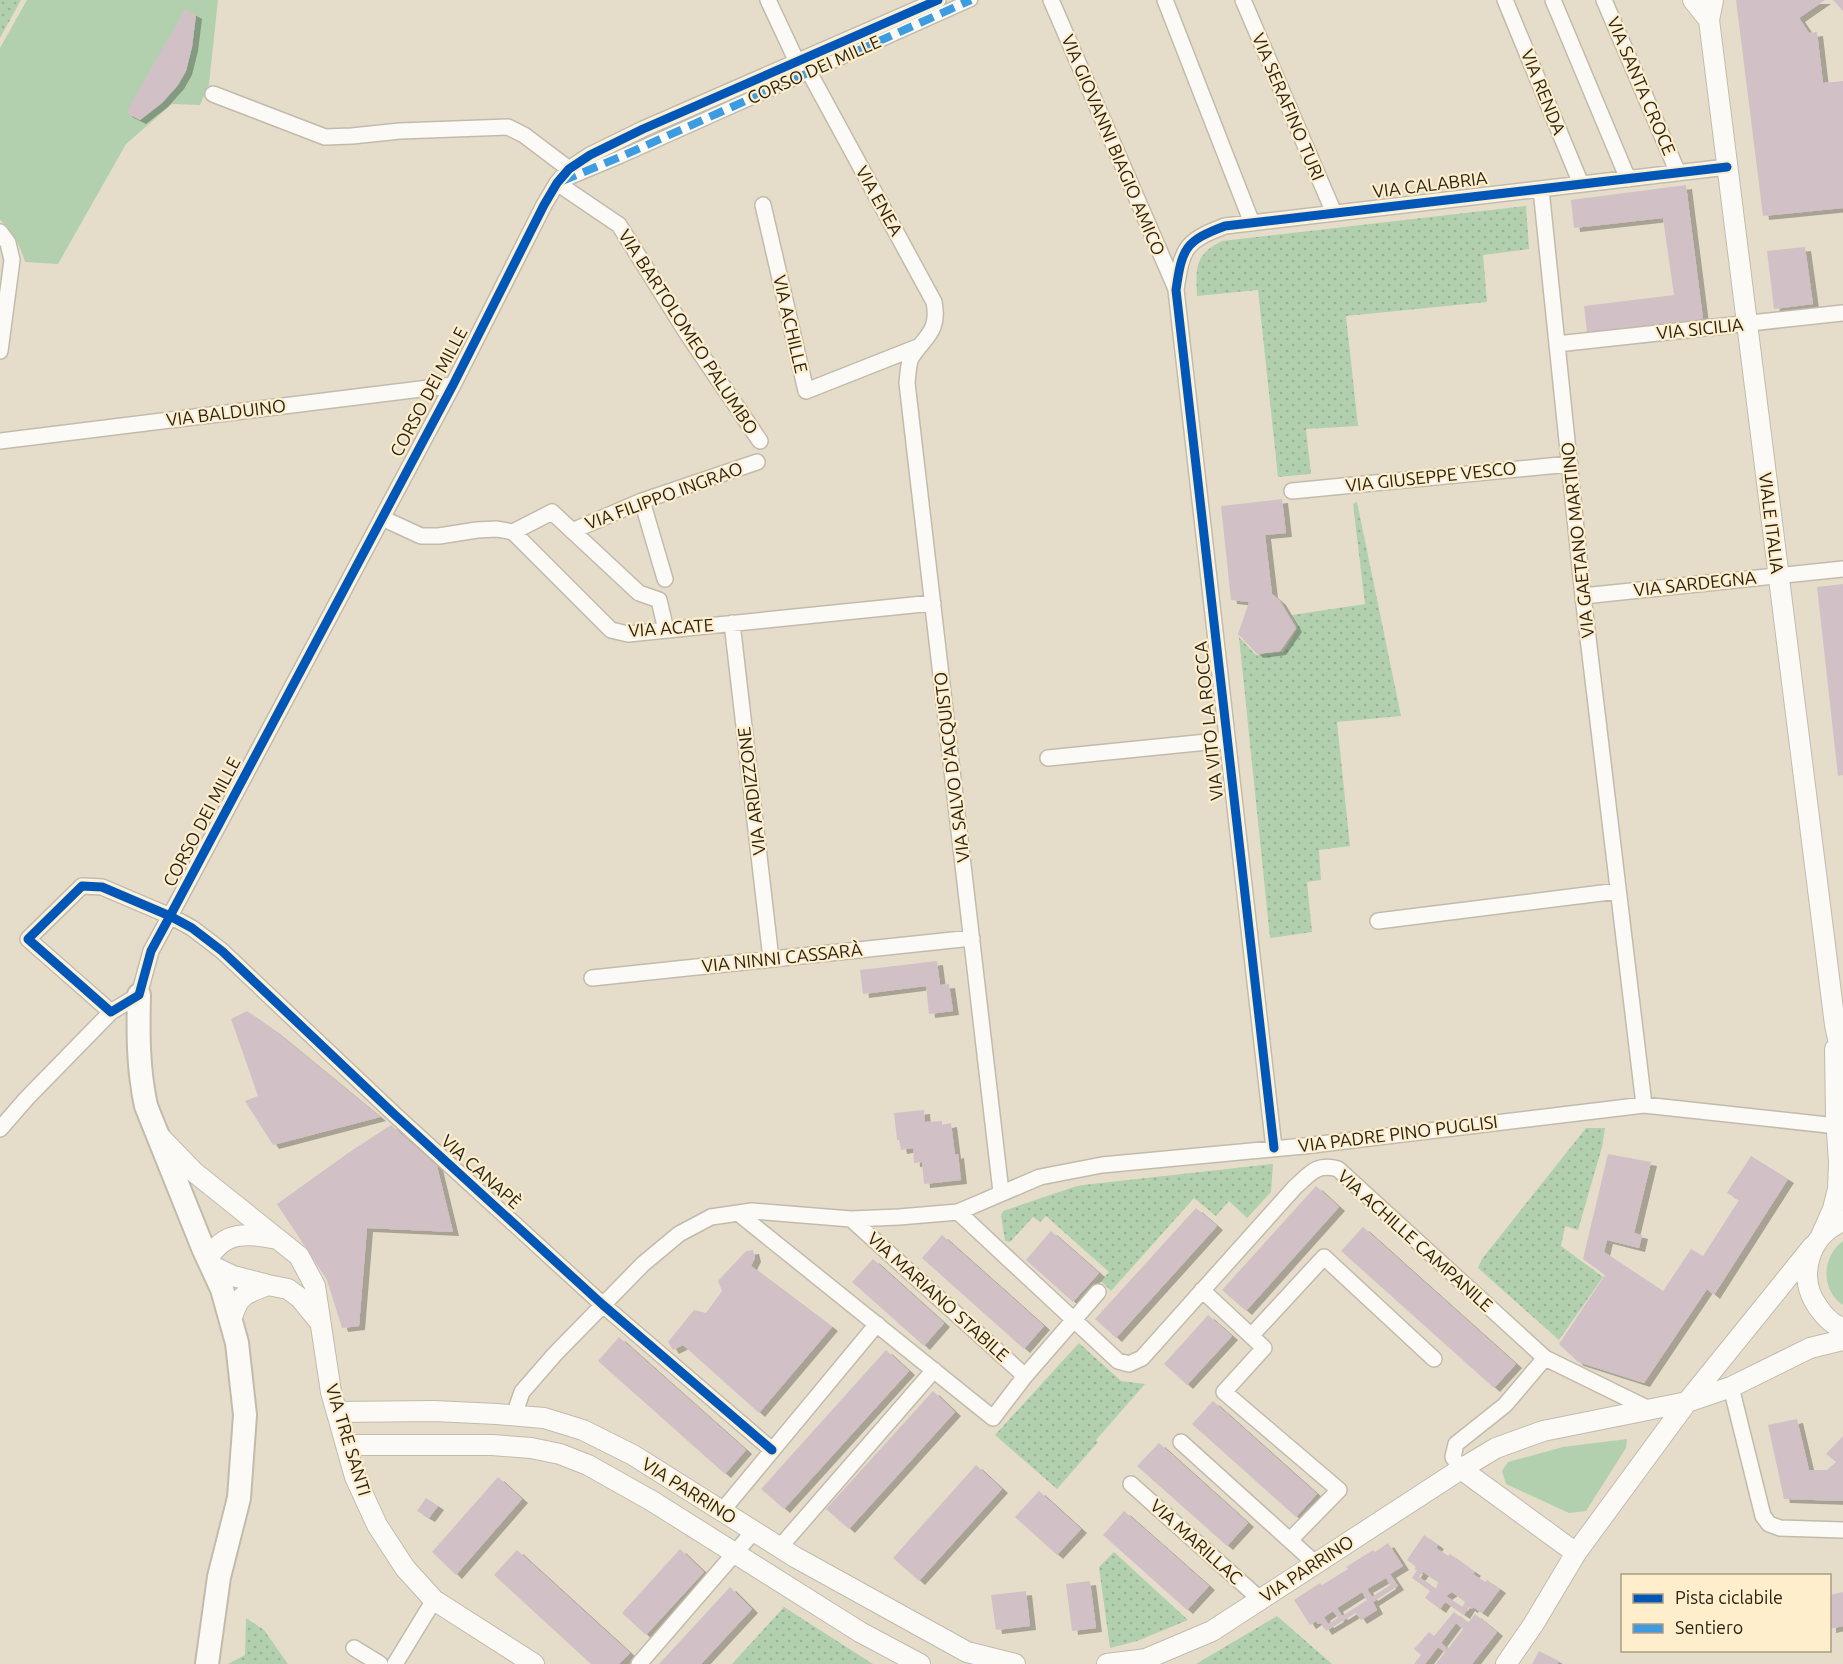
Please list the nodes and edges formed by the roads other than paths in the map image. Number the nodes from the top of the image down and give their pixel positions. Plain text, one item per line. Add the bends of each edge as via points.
1 (768, 0) edge
2 (938, 0) edge
3 (971, 0) edge
4 (1051, 0) edge
5 (1166, 0) edge
6 (1243, 0) edge
7 (1505, 0) edge
8 (1553, 0) edge
9 (1604, 0) edge
10 (1693, 0) edge
11 (1713, 0) edge
12 (907, 6) edge
13 (1709, 20) junction
14 (802, 64) junction
15 (213, 94) dead end
16 (1727, 167) junction
17 (569, 170) junction
18 (1678, 173) junction
19 (1628, 179) junction
20 (557, 183) junction
21 (1581, 184) junction
22 (1541, 189) junction
23 (763, 205) dead end
24 (1334, 213) junction
25 (1251, 223) junction
26 (0, 232) edge
27 (1176, 290) junction
28 (1843, 313) edge
29 (1747, 324) junction
30 (1557, 344) junction
31 (922, 345) junction
32 (0, 351) edge
33 (453, 385) junction
34 (0, 441) edge
35 (759, 441) dead end
36 (756, 462) dead end
37 (1569, 464) junction
38 (1292, 491) dead end
39 (642, 501) junction
40 (382, 518) junction
41 (572, 531) junction
42 (513, 532) junction
43 (1843, 568) edge
44 (1778, 575) junction
45 (665, 579) dead end
46 (1583, 596) junction
47 (933, 603) junction
48 (732, 623) junction
49 (666, 630) junction
50 (1227, 740) junction
51 (1048, 758) dead end
52 (1618, 891) junction
53 (170, 916) junction
54 (1378, 921) dead end
55 (972, 938) junction
56 (771, 959) junction
57 (592, 978) dead end
58 (139, 995) junction
59 (111, 1012) junction
60 (1835, 1025) junction
61 (1843, 1062) edge
62 (1644, 1105) junction
63 (1837, 1126) junction
64 (0, 1129) edge
65 (160, 1137) junction
66 (1274, 1148) junction
67 (1001, 1192) junction
68 (958, 1212) junction
69 (738, 1213) junction
70 (851, 1219) junction
71 (1843, 1221) edge
72 (280, 1240) junction
73 (1817, 1241) junction
74 (210, 1263) junction
75 (268, 1285) junction
76 (1202, 1290) junction
77 (1098, 1292) dead end
78 (603, 1305) junction
79 (319, 1320) junction
80 (231, 1321) junction
81 (1075, 1321) junction
82 (877, 1324) junction
83 (1843, 1328) edge
84 (1251, 1336) junction
85 (1843, 1340) edge
86 (1545, 1358) junction
87 (1434, 1359) dead end
88 (934, 1370) junction
89 (1025, 1376) junction
90 (1731, 1388) junction
91 (1687, 1402) junction
92 (1649, 1409) junction
93 (337, 1412) junction
94 (513, 1415) junction
95 (1181, 1442) dead end
96 (346, 1445) junction
97 (772, 1450) junction
98 (1461, 1469) junction
99 (1131, 1484) dead end
100 (722, 1511) junction
101 (1843, 1530) edge
102 (754, 1531) junction
103 (1290, 1540) junction
104 (780, 1547) junction
105 (735, 1553) junction
106 (1576, 1553) junction
107 (1316, 1564) junction
108 (434, 1600) junction
109 (1261, 1600) junction
110 (354, 1648) dead end
111 (1141, 1661) edge
112 (207, 1664) edge
113 (380, 1664) edge
114 (395, 1664) edge
115 (534, 1664) edge
116 (639, 1664) edge
117 (920, 1664) edge
118 (1015, 1664) edge
119 (1107, 1664) edge
120 (1506, 1664) edge

1 - 14 street, VIA ENEA
2 - 12 street, CORSO DEI MILLE
3 - 14 street, CORSO DEI MILLE
4 - 27 street, VIA GIOVANNI BIAGIO AMICO
5 - 25 street
6 - 24 street, VIA SERAFINO TURI
7 - 21 street, VIA RENDA
8 - 19 street
9 - 18 street, VIA SANTA CROCE
10 - 13 street
11 - 13 street, VIALE ITALIA
12 - 14 street, CORSO DEI MILLE
13 - 16 street, VIALE ITALIA
14 - 17 street, CORSO DEI MILLE via 643,129
14 - 20 street, CORSO DEI MILLE via 620,157
14 - 31 street, VIA ENEA via 934,302 936,313 931,332
15 - 17 street via 325,137 508,128 524,135
16 - 18 street, VIA CALABRIA
16 - 29 street, VIALE ITALIA
17 - 20 street, CORSO DEI MILLE
18 - 19 street, VIA CALABRIA
19 - 21 street, VIA CALABRIA
20 - 33 street, CORSO DEI MILLE
20 - 35 street, VIA BARTOLOMEO PALUMBO via 619,225
21 - 22 street, VIA CALABRIA
22 - 24 street, VIA CALABRIA
22 - 30 street, VIA GAETANO MARTINO
23 - 31 street, VIA ACHILLE via 806,391
24 - 25 street, VIA CALABRIA
25 - 27 street, VIA CALABRIA via 1201,235 1188,246 1180,263
26 - 32 street via 8,243 12,260
27 - 50 street, VIA VITO LA ROCCA
28 - 29 street, VIA SICILIA
29 - 30 street, VIA SICILIA
29 - 44 street, VIALE ITALIA
30 - 37 street, VIA GAETANO MARTINO
31 - 47 street, VIA SALVO D'ACQUISTO via 910,360 907,382
33 - 34 street, VIA BALDUINO
33 - 40 street, CORSO DEI MILLE
36 - 39 street, VIA FILIPPO INGRAO
37 - 38 street, VIA GIUSEPPE VESCO
37 - 46 street, VIA GAETANO MARTINO
39 - 41 street, VIA FILIPPO INGRAO
39 - 45 street
40 - 42 street via 421,536 497,529
40 - 53 street, CORSO DEI MILLE
41 - 42 street via 552,512
41 - 49 street via 639,593 659,600
42 - 49 street, VIA ACATE via 611,630 628,634
43 - 44 street, VIA SARDEGNA
44 - 46 street, VIA SARDEGNA
44 - 60 street, VIALE ITALIA
46 - 52 street, VIA GAETANO MARTINO
47 - 48 street, VIA ACATE
47 - 55 street, VIA SALVO D'ACQUISTO
48 - 49 street, VIA ACATE
48 - 56 street, VIA ARDIZZONE
50 - 51 street
50 - 66 street, VIA VITO LA ROCCA
52 - 54 street
52 - 62 street, VIA GAETANO MARTINO
53 - 58 street, CORSO DEI MILLE via 151,951
53 - 59 street, VIA CANAPÈ via 102,887 82,886 28,939
53 - 78 street, VIA CANAPÈ via 222,951
55 - 56 street, VIA NINNI CASSARÀ
55 - 67 street, VIA SALVO D'ACQUISTO
56 - 57 street, VIA NINNI CASSARÀ
58 - 59 street
58 - 65 main road via 141,1082 146,1106
59 - 64 street
60 - 61 street, VIALE ITALIA
60 - 63 street, VIALE ITALIA
62 - 63 street, VIA PADRE PINO PUGLISI
62 - 66 street, VIA PADRE PINO PUGLISI
63 - 73 street, VIALE ITALIA via 1838,1189
65 - 72 street, VIA TRE SANTI via 194,1172
65 - 74 main road
66 - 67 street, VIA PADRE PINO PUGLISI via 1102,1165 1040,1177
67 - 68 street, VIA PADRE PINO PUGLISI
68 - 70 street, VIA PADRE PINO PUGLISI
68 - 81 street
69 - 70 street, VIA PADRE PINO PUGLISI
69 - 78 street, VIA PADRE PINO PUGLISI via 711,1217 679,1234
69 - 82 street
70 - 89 street, VIA MARIANO STABILE
71 - 73 street
72 - 74 street via 237,1235 213,1249
72 - 79 street, VIA TRE SANTI via 299,1256 315,1286
73 - 83 street via 1807,1264 1812,1300 1823,1315
73 - 91 street
74 - 75 street via 233,1276
74 - 80 main road
75 - 79 street via 288,1289
75 - 80 street via 248,1292 236,1303
76 - 81 street, VIA ACHILLE CAMPANILE via 1142,1358 1129,1364 1118,1361
76 - 84 street
76 - 86 street, VIA ACHILLE CAMPANILE via 1295,1187 1314,1170 1326,1166 1338,1169
77 - 81 street
78 - 94 street, VIA PADRE PINO PUGLISI via 522,1392
78 - 97 street, VIA CANAPÈ
79 - 93 street, VIA TRE SANTI
80 - 112 main road via 245,1415 239,1498 219,1577
81 - 89 street
82 - 88 street
82 - 97 street
84 - 87 street via 1324,1257
84 - 103 street via 1264,1348 1224,1392 1339,1490
85 - 90 street, VIA PARRINO via 1810,1348
86 - 92 street, VIA ACHILLE CAMPANILE
86 - 98 street via 1505,1405 1456,1444 1453,1457
88 - 89 street via 993,1418
88 - 104 street
90 - 91 street, VIA PARRINO
90 - 101 street via 1763,1516 1769,1524 1780,1528
91 - 92 street, VIA PARRINO
91 - 106 street
92 - 98 street, VIA PARRINO via 1543,1431 1496,1448
93 - 94 street, VIA PARRINO
93 - 96 street, VIA TRE SANTI
94 - 100 street, VIA PARRINO via 544,1418 583,1430 633,1455
95 - 103 street
96 - 105 street, VIA PARRINO via 492,1445 560,1454 652,1501
96 - 108 street, VIA TRE SANTI via 377,1525 405,1568
97 - 100 street
98 - 106 street
98 - 107 street, VIA PARRINO
99 - 109 street, VIA MARILLAC
100 - 102 street, VIA PARRINO
102 - 104 street, VIA PARRINO
102 - 105 street
103 - 107 street
104 - 118 street, VIA PARRINO via 967,1653
105 - 116 street
105 - 117 street, VIA PARRINO
106 - 120 street
107 - 109 street, VIA PARRINO
108 - 114 street
108 - 115 street, VIA TRE SANTI
109 - 111 street, VIA PARRINO via 1212,1631
110 - 113 street
111 - 119 street, VIA PARRINO

